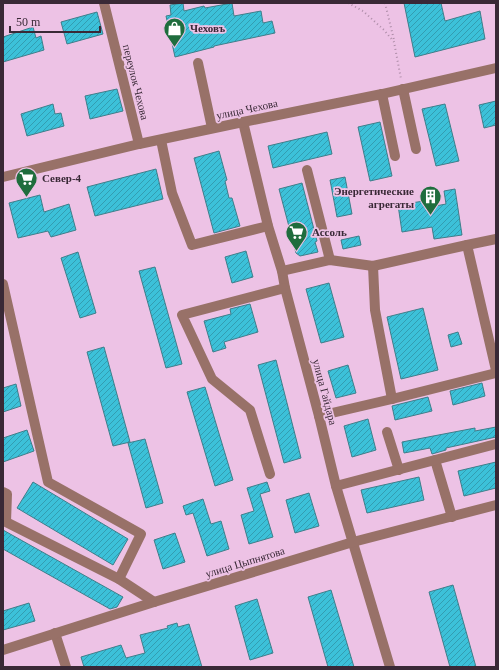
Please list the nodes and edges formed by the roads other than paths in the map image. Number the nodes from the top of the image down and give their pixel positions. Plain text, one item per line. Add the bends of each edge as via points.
1 (104, 3) edge
2 (198, 63) dead end
3 (496, 68) edge
4 (403, 89) junction
5 (382, 94) junction
6 (243, 122) junction
7 (212, 128) junction
8 (161, 140) junction
9 (139, 144) junction
10 (416, 149) dead end
11 (395, 156) dead end
12 (307, 170) dead end
13 (3, 177) edge
14 (268, 226) junction
15 (496, 239) edge
16 (466, 245) junction
17 (330, 260) junction
18 (373, 266) junction
19 (282, 271) junction
20 (3, 284) edge
21 (285, 288) junction
22 (496, 372) edge
23 (392, 399) junction
24 (319, 416) junction
25 (387, 432) dead end
26 (496, 444) edge
27 (435, 460) junction
28 (399, 470) junction
29 (270, 474) dead end
30 (336, 486) junction
31 (3, 492) edge
32 (496, 505) edge
33 (452, 517) junction
34 (353, 542) junction
35 (120, 579) junction
36 (154, 602) junction
37 (55, 633) junction
38 (3, 650) edge
39 (66, 667) edge
40 (390, 667) edge

1 - 9 street, переулок Чехова
2 - 7 street
3 - 4 street, улица Чехова
4 - 5 street, улица Чехова
4 - 10 street
5 - 6 street, улица Чехова
5 - 11 street
6 - 7 street, улица Чехова
6 - 14 street, улица Гайдара
7 - 8 street, улица Чехова
8 - 9 street, улица Чехова
8 - 14 street via 172,193 192,244
9 - 13 street, улица Чехова
12 - 17 street
14 - 19 street, улица Гайдара
15 - 16 street
16 - 18 street
16 - 22 street
17 - 18 street
17 - 19 street
18 - 23 street via 375,310
19 - 21 street, улица Гайдара
20 - 35 street via 48,482 141,534
21 - 24 street, улица Гайдара
21 - 29 street via 182,315 212,379 250,410
22 - 23 street
23 - 24 street
24 - 30 street, улица Гайдара
25 - 28 street
26 - 27 street
27 - 28 street
27 - 33 street
28 - 30 street
30 - 34 street, улица Гайдара
31 - 35 street via 7,494 6,522
32 - 33 street, улица Цыпнятова
33 - 34 street, улица Цыпнятова
34 - 36 street, улица Цыпнятова
34 - 40 street, улица Гайдара
35 - 36 street
36 - 37 street, улица Цыпнятова
37 - 38 street, улица Цыпнятова
37 - 39 street

